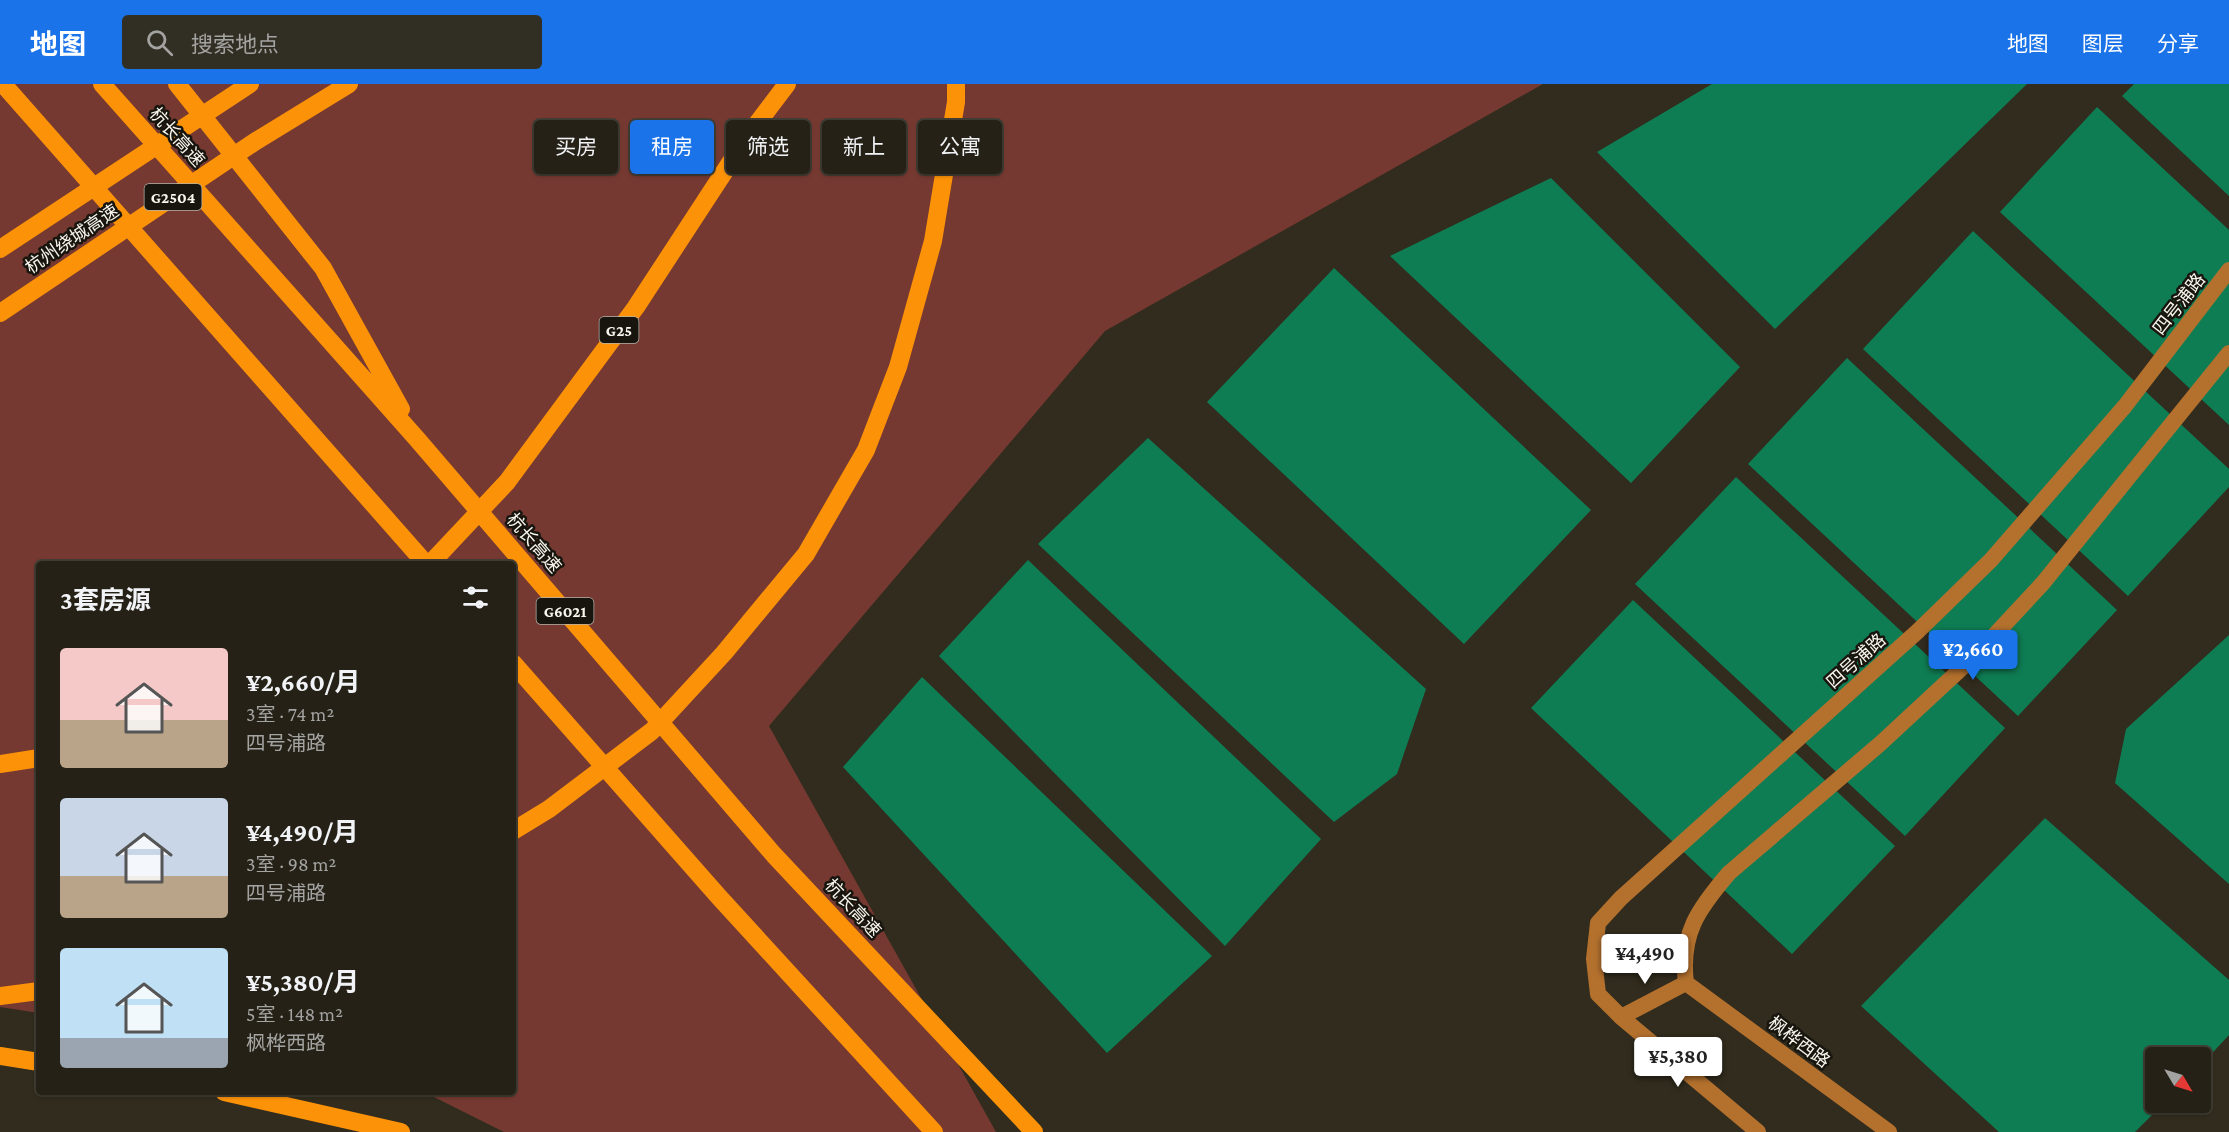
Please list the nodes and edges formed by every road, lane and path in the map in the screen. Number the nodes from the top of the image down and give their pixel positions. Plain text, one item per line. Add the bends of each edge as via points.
1 (3, 84) edge
2 (102, 84) edge
3 (177, 84) edge
4 (349, 84) edge
5 (787, 84) edge
6 (956, 84) edge
7 (248, 85) edge
8 (0, 249) edge
9 (2229, 270) edge
10 (0, 313) edge
11 (2229, 353) edge
12 (417, 439) junction
13 (425, 561) edge
14 (431, 561) edge
15 (516, 666) edge
16 (36, 758) edge
17 (0, 764) edge
18 (516, 829) edge
19 (1686, 983) junction
20 (36, 992) edge
21 (0, 996) edge
22 (1621, 1017) junction
23 (0, 1056) edge
24 (36, 1062) edge
25 (237, 1095) edge
26 (401, 1132) edge
27 (934, 1132) edge
28 (1034, 1132) edge
29 (1758, 1132) edge
30 (1889, 1132) edge

1 - 13 highway, bridge
2 - 12 highway, 杭长高速 / G6021, bridge
3 - 12 highway, bridge via 323,268
4 - 10 highway, 杭州绕城高速 / G2504 via 256,141
5 - 14 highway, G25 via 747,137 636,307 507,482
6 - 18 highway via 933,241 898,367 866,450 806,554 724,653 652,731
7 - 8 highway, 杭州绕城高速 / G2504
9 - 22 main road, 四号浦路 via 2125,406 1991,560 1918,632 1621,898 1598,923 1594,959 1598,994
11 - 19 main road via 2043,583 1977,654 1881,743 1729,873 1693,921 1684,958
12 - 28 highway, 杭长高速 / G6021, bridge via 774,855
15 - 27 highway, bridge
16 - 17 highway
19 - 22 main road
19 - 30 main road, 枫桦西路
20 - 21 highway
22 - 29 main road
23 - 24 highway
25 - 26 highway

